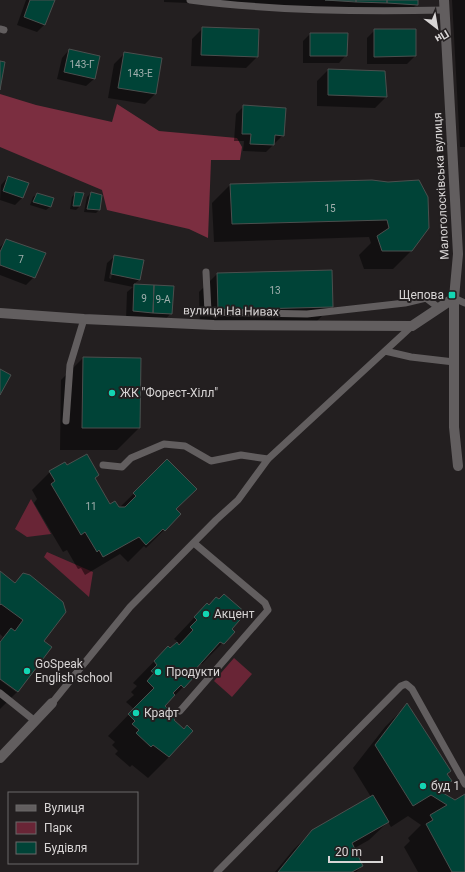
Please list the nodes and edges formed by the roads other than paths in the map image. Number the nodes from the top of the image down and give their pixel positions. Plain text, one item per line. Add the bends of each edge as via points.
1 (190, 0) edge
2 (444, 5) edge
3 (462, 251) edge
4 (206, 272) dead end
5 (454, 298) junction
6 (465, 302) edge
7 (439, 308) junction
8 (0, 312) edge
9 (84, 319) junction
10 (412, 326) junction
11 (385, 351) junction
12 (454, 362) junction
13 (66, 421) dead end
14 (268, 459) junction
15 (103, 465) dead end
16 (458, 466) dead end
17 (194, 543) junction
18 (0, 693) edge
19 (52, 703) joint
20 (180, 711) dead end
21 (35, 721) junction
22 (0, 758) edge
23 (465, 784) edge
24 (217, 872) edge

1 - 2 lane via 255,6 378,10
2 - 3 street, Малоголосківська вулиця
3 - 5 street, Малоголосківська вулиця
4 - 7 lane via 208,312 307,314 405,303 426,298
5 - 6 lane
5 - 7 street
5 - 12 street, Малоголосківська вулиця
7 - 10 street
8 - 9 street, вулиця На Нивах
9 - 10 street, вулиця На Нивах via 214,325
9 - 13 lane via 70,365
10 - 11 lane
11 - 12 lane
11 - 14 lane
12 - 16 street, Малоголосківська вулиця via 454,426
14 - 15 lane via 241,455 211,461 185,446 164,444 131,458 122,467
14 - 17 lane via 238,500
17 - 19 lane via 130,607
17 - 20 lane via 265,603 268,610
18 - 21 lane
19 - 21 street
21 - 22 street
23 - 24 lane via 412,689 406,684 401,686

